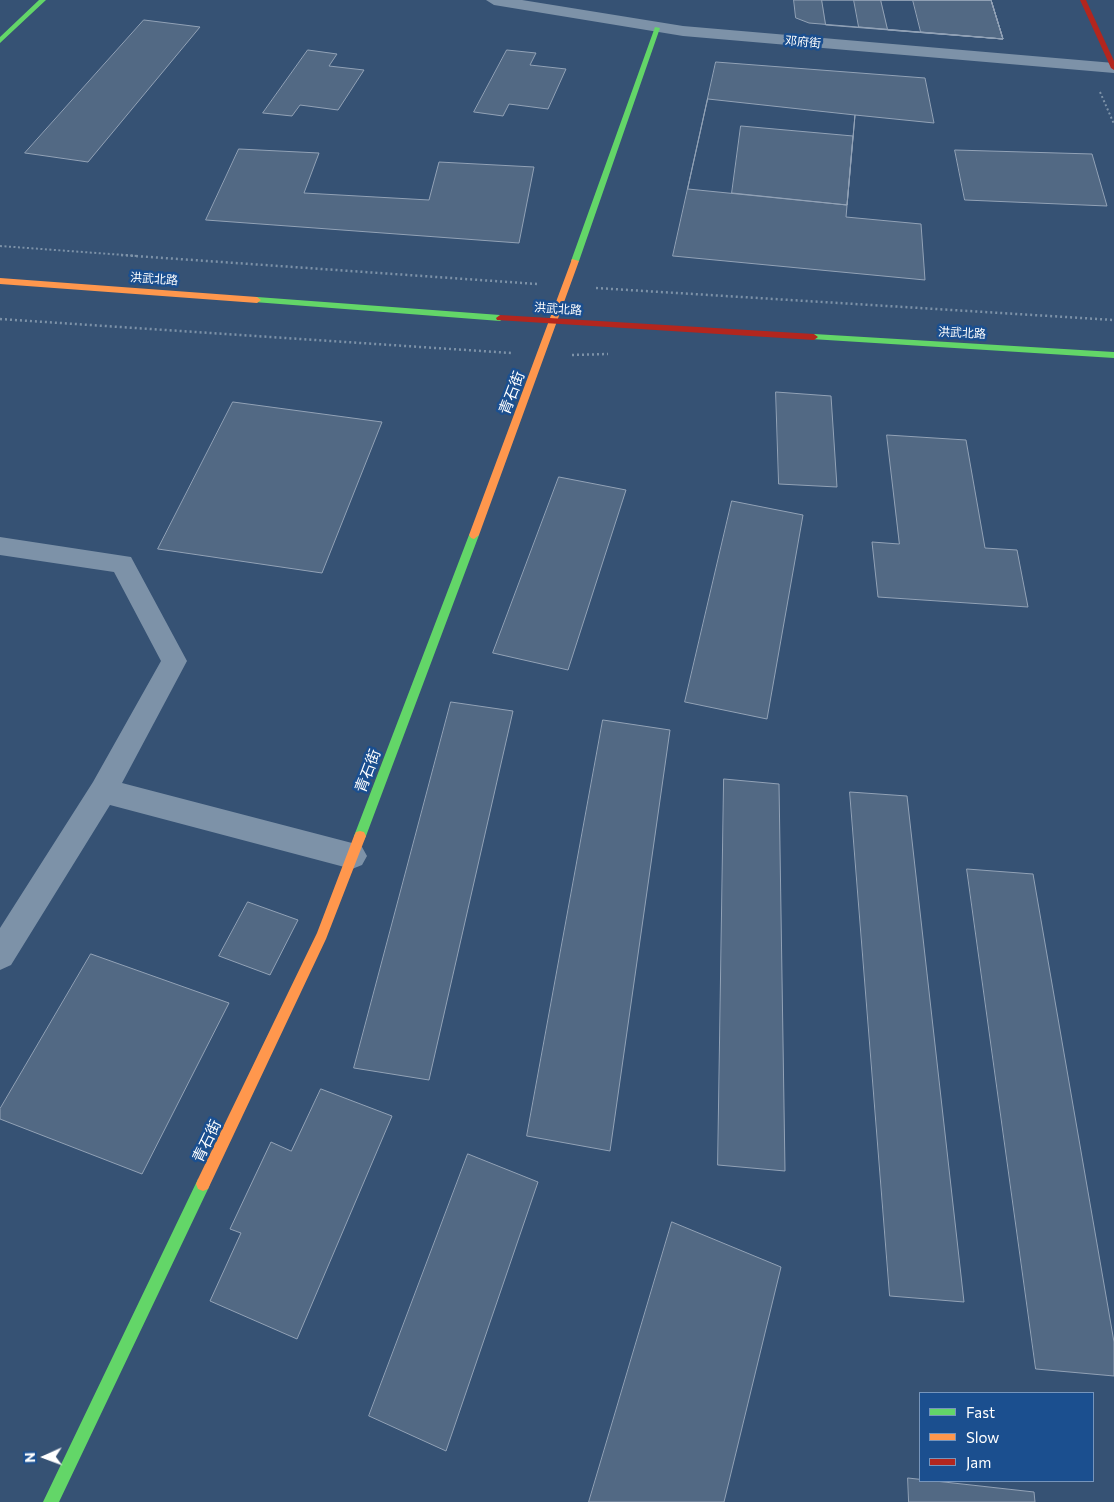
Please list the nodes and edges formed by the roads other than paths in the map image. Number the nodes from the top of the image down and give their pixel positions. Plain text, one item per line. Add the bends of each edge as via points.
1 (43, 0) edge
2 (494, 0) edge
3 (1083, 0) edge
4 (657, 28) junction
5 (0, 41) edge
6 (1114, 68) edge
7 (0, 282) edge
8 (554, 322) junction
9 (1114, 355) edge
10 (0, 546) edge
11 (103, 791) junction
12 (352, 856) dead end
13 (0, 955) edge
14 (51, 1502) edge

1 - 5 street
2 - 4 street, 邓府街
3 - 6 street
4 - 6 street, 邓府街
4 - 8 street, 青石街
7 - 8 street, 洪武北路
8 - 9 street, 洪武北路
8 - 14 street, 青石街 via 322,935
10 - 11 street via 122,564 174,661
11 - 12 street
11 - 13 street

